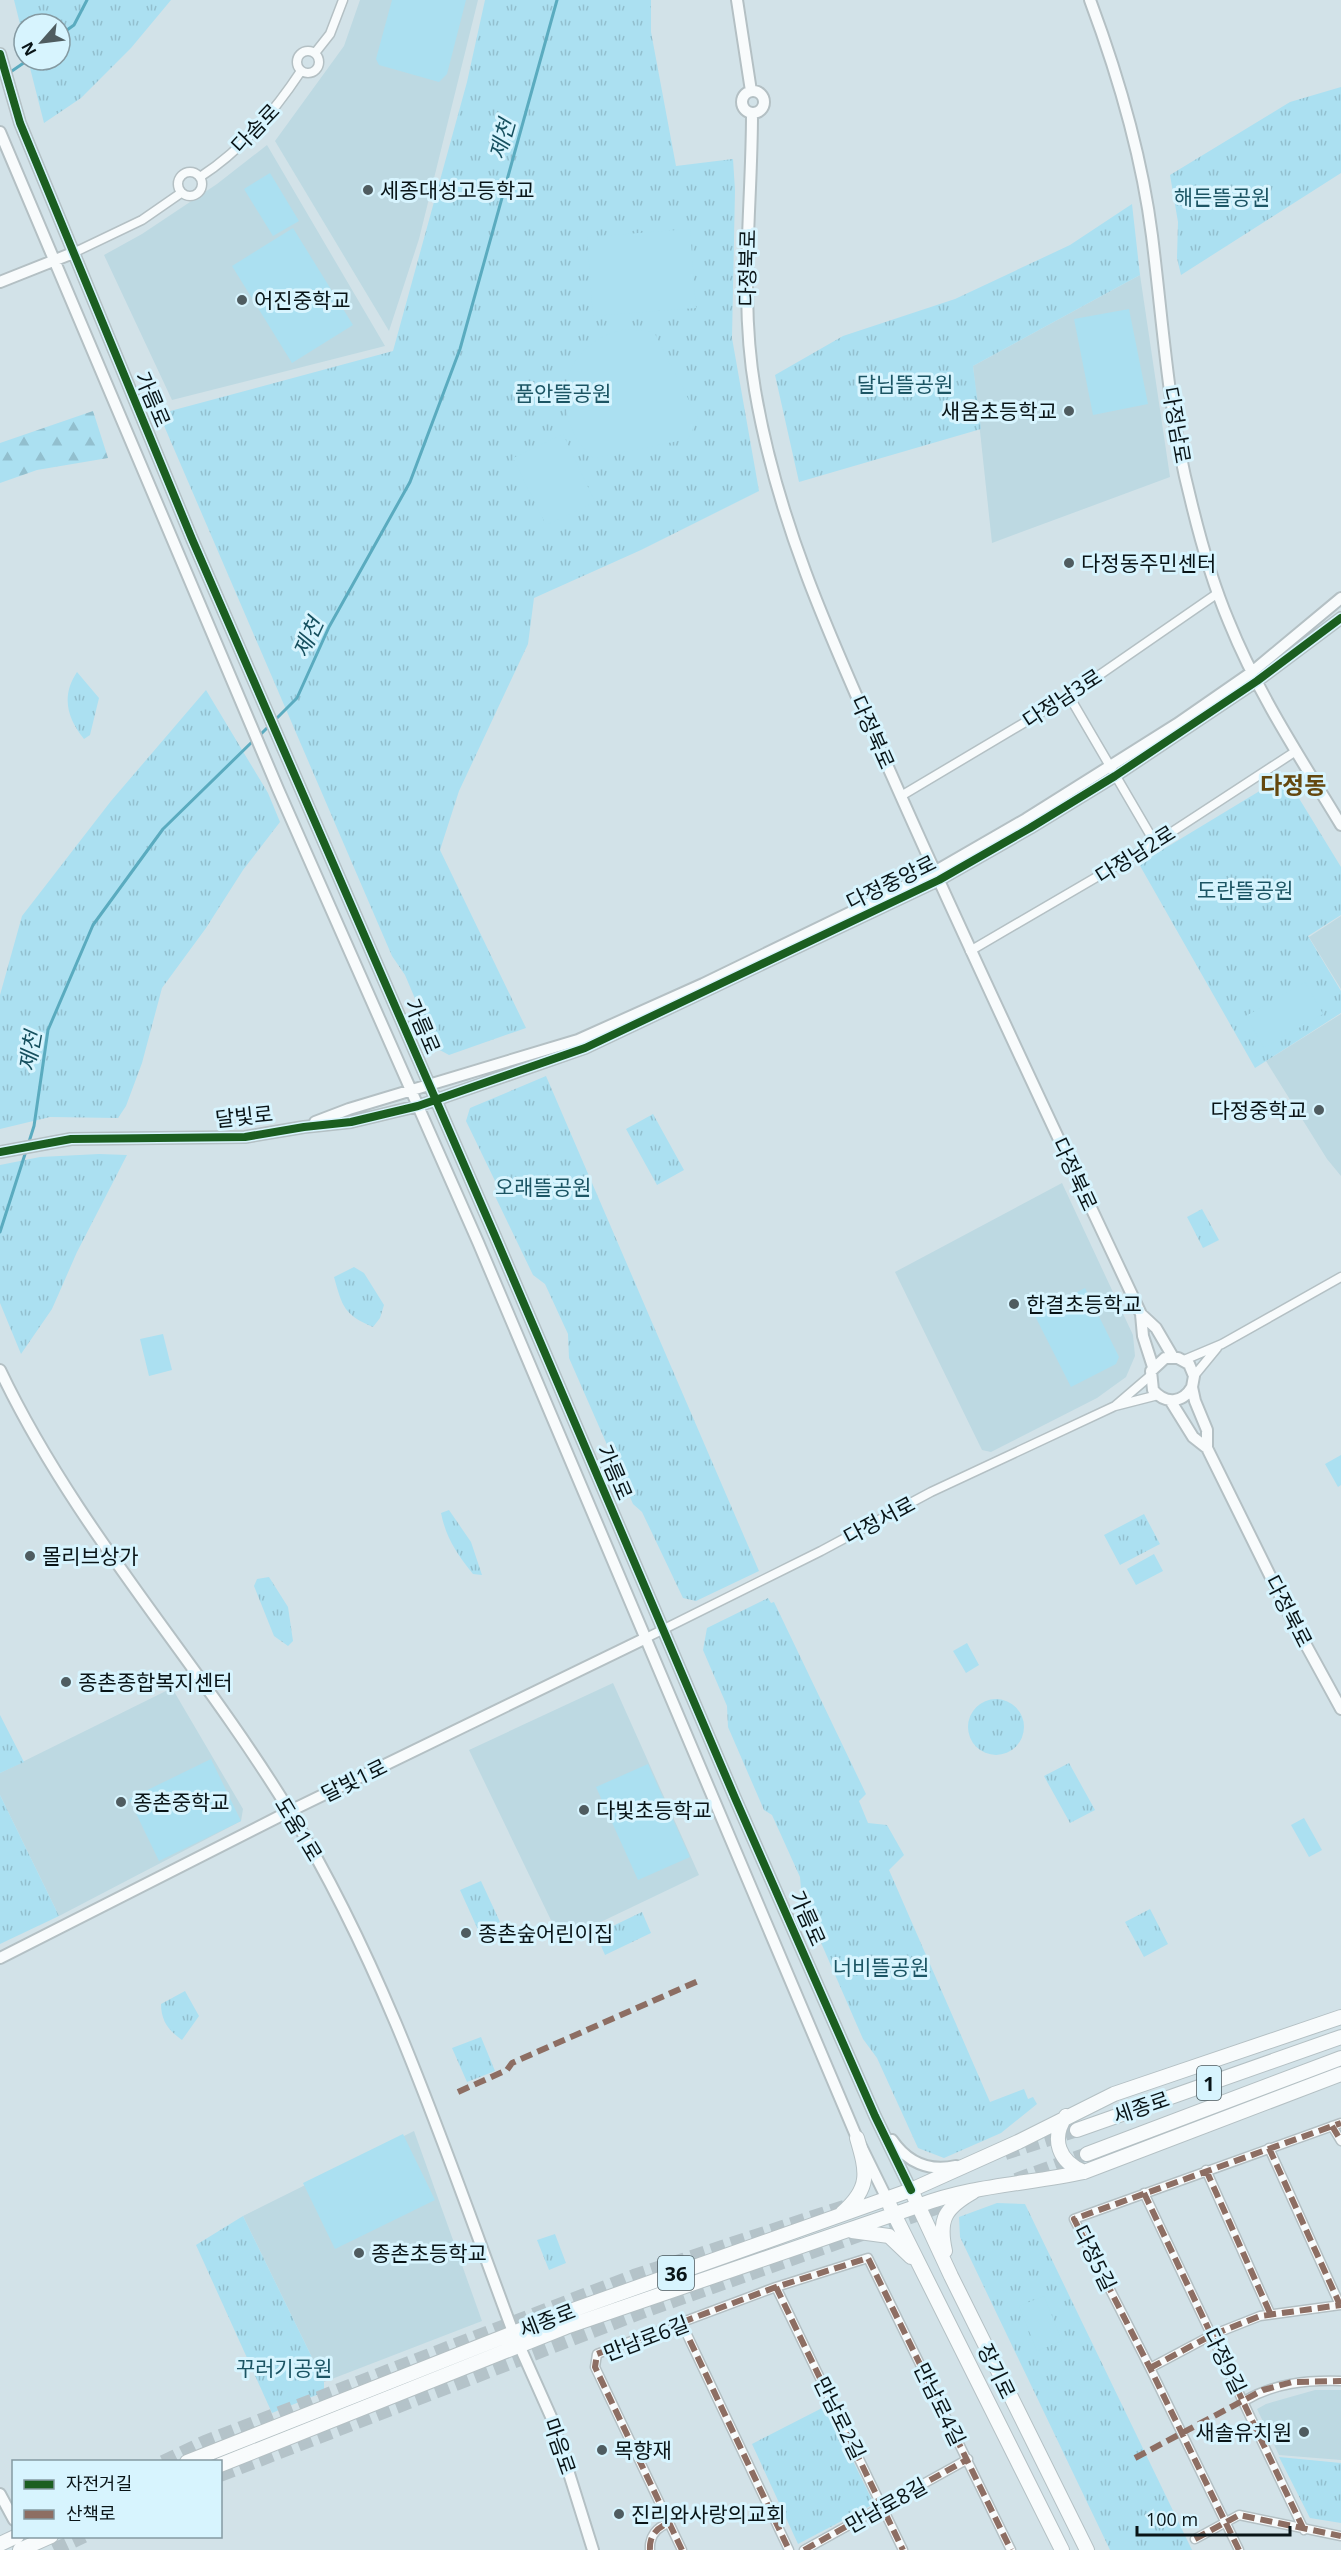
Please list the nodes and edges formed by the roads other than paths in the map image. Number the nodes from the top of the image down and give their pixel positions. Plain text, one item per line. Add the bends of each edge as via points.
1 (343, 0) edge
2 (737, 0) edge
3 (1090, 0) edge
4 (315, 53) junction
5 (0, 54) edge
6 (301, 71) junction
7 (751, 91) junction
8 (752, 114) junction
9 (0, 133) edge
10 (200, 177) junction
11 (181, 193) junction
12 (73, 253) junction
13 (55, 260) junction
14 (0, 282) edge
15 (1218, 593) junction
16 (1341, 598) edge
17 (1341, 618) edge
18 (1255, 676) junction
19 (1069, 696) junction
20 (1296, 751) junction
21 (1113, 771) junction
22 (901, 796) junction
23 (1341, 825) edge
24 (1155, 843) junction
25 (936, 876) junction
26 (970, 951) junction
27 (429, 1085) junction
28 (412, 1090) junction
29 (435, 1100) junction
30 (418, 1106) junction
31 (304, 1127) junction
32 (0, 1152) edge
33 (1341, 1277) edge
34 (1141, 1314) junction
35 (1222, 1344) junction
36 (1173, 1357) junction
37 (1184, 1360) junction
38 (0, 1370) edge
39 (1152, 1371) junction
40 (1194, 1376) junction
41 (1192, 1388) junction
42 (1158, 1395) junction
43 (1170, 1400) junction
44 (1115, 1406) junction
45 (1207, 1448) junction
46 (664, 1630) junction
47 (646, 1638) junction
48 (1341, 1709) edge
49 (290, 1811) junction
50 (0, 1958) edge
51 (1341, 2017) edge
52 (1341, 2037) edge
53 (1341, 2058) edge
54 (1341, 2074) edge
55 (875, 2116) junction
56 (1066, 2116) junction
57 (1337, 2124) edge
58 (1077, 2130) tunnel mouth
59 (857, 2138) junction
60 (1341, 2141) edge
61 (1269, 2148) junction
62 (1087, 2154) tunnel mouth
63 (971, 2162) junction
64 (1206, 2170) junction
65 (1084, 2172) junction
66 (978, 2189) junction
67 (911, 2190) junction
68 (1144, 2193) junction
69 (886, 2199) junction
70 (918, 2206) junction
71 (894, 2214) junction
72 (840, 2216) junction
73 (844, 2231) junction
74 (868, 2258) joint
75 (951, 2277) junction
76 (930, 2282) junction
77 (776, 2287) junction
78 (1341, 2305) edge
79 (1270, 2313) junction
80 (682, 2324) junction
81 (1212, 2335) junction
82 (516, 2339) junction
83 (1150, 2368) junction
84 (1341, 2381) edge
85 (1244, 2401) junction
86 (968, 2459) junction
87 (192, 2460) edge
88 (222, 2464) edge
89 (0, 2494) edge
90 (884, 2507) junction
91 (12, 2516) edge
92 (1225, 2522) junction
93 (669, 2523) junction
94 (1304, 2530) junction
95 (1341, 2536) edge
96 (46, 2538) edge
97 (1195, 2539) dead end
98 (25, 2546) edge
99 (593, 2550) edge
100 (650, 2550) edge
101 (682, 2550) edge
102 (789, 2550) edge
103 (804, 2550) edge
104 (903, 2550) edge
105 (1011, 2550) edge
106 (1062, 2550) edge
107 (1087, 2550) edge
108 (1239, 2550) edge

1 - 4 street, 다솜로 via 330,34
2 - 7 street
3 - 15 street, 다정남로 via 1143,180 1175,423 1190,496
4 - 6 street, 다솜로 via 300,54 297,61
4 - 6 street, 다솜로 via 320,63 317,69 308,74
5 - 12 street, 가름로 via 20,123
6 - 10 street, 다솜로 via 249,137
7 - 8 street via 742,105
7 - 8 street via 762,95 765,102 760,112
8 - 22 street, 다정북로 via 746,321 768,458 817,606
9 - 13 street, 가름로
10 - 11 street, 다솜로 via 199,192 188,196
10 - 11 street, 다솜로 via 190,171 182,174 177,181
11 - 12 street, 다솜로 via 142,220
12 - 13 street
12 - 27 street, 가름로 via 192,539
13 - 14 street
13 - 28 street, 가름로 via 243,708
15 - 18 street, 다정남로
15 - 19 street, 다정남3로
16 - 18 street, 다정중앙로
17 - 18 street, 다정중앙로
18 - 20 street, 다정남로
18 - 21 street, 다정중앙로
19 - 21 street
19 - 22 street, 다정남3로
20 - 23 street, 다정남로
20 - 24 street, 다정남2로
21 - 24 street
21 - 25 street, 다정중앙로
22 - 25 street, 다정북로
24 - 26 street, 다정남2로
25 - 26 street, 다정북로
25 - 27 street, 다정중앙로 via 578,1040
25 - 29 street, 다정중앙로 via 585,1048
26 - 34 street, 다정북로
27 - 28 street, 다정중앙로
27 - 29 street, 가름로
28 - 30 street, 가름로
28 - 31 street, 다정중앙로
29 - 30 street, 다정중앙로
29 - 46 street, 가름로
30 - 31 street, 달빛로 via 351,1122
30 - 47 street, 가름로
31 - 32 street, 달빛로 via 245,1137 71,1139
33 - 35 street
34 - 36 street via 1156,1328
34 - 39 street
35 - 37 street
35 - 40 street
36 - 37 street
36 - 39 street via 1165,1358
37 - 40 street
38 - 49 street, 도움1로 via 90,1528 213,1696
39 - 42 street via 1153,1389
39 - 44 street
40 - 41 street
41 - 43 street via 1183,1398
41 - 45 street via 1207,1430
42 - 43 street
42 - 44 street
43 - 45 street via 1193,1437
44 - 46 street, 다정서로 via 931,1492
45 - 48 street, 다정북로
46 - 47 street, 다정서로
46 - 55 street, 가름로
47 - 49 street, 달빛1로
47 - 59 street, 가름로
49 - 50 street, 달빛1로
49 - 82 street, 도움1로 via 345,1907 407,2051
51 - 56 main road, 세종로 via 1125,2090
52 - 58 main road, 세종로 / 1
53 - 62 main road, 세종로 / 1
54 - 65 main road, 세종로
55 - 63 street via 897,2147 921,2166 945,2168
55 - 67 street, 가름로
56 - 63 main road, 세종로
56 - 65 main road via 1059,2126 1057,2145 1062,2158
57 - 60 street
57 - 61 street, 다정5길
59 - 69 street, 가름로
59 - 72 main road via 865,2186
61 - 64 street, 다정5길
61 - 78 street
63 - 67 main road, 세종로
64 - 68 street, 다정5길
64 - 79 street
65 - 66 main road, 세종로
66 - 70 main road, 세종로
66 - 75 main road via 952,2206 944,2217 941,2233
67 - 69 main road, 세종로 / 36
67 - 70 main road, 장기로
68 - 81 street, 다정9길
68 - 83 street, 다정5길 via 1074,2218
69 - 71 main road, 장기로
69 - 72 main road, 세종로 / 36
70 - 71 main road, 세종로 / 36
70 - 75 main road, 장기로
71 - 73 main road, 세종로 / 36
71 - 76 main road, 장기로
72 - 82 main road, 세종로 / 36
73 - 76 main road, 36 via 889,2236 913,2258
73 - 82 main road, 세종로 / 36
74 - 77 street, 만남로6길
74 - 86 street, 만남로4길
75 - 107 main road, 장기로
76 - 106 main road, 장기로 / 36
77 - 80 street, 만남로6길
77 - 90 street, 만남로2길
78 - 79 street
79 - 81 street
80 - 93 street, 만남로6길 via 597,2354 594,2360
80 - 102 street
81 - 83 street
81 - 85 street, 다정9길
82 - 87 main road, 세종로 / 36
82 - 88 main road, 세종로 / 36
82 - 99 street, 마음로 via 552,2419
83 - 92 street, 다정5길
84 - 85 street via 1292,2382 1263,2390
85 - 94 street, 다정9길
86 - 90 street, 만남로8길
86 - 105 street, 만남로4길
89 - 91 street
90 - 103 street, 만남로8길
90 - 104 street, 만남로2길
92 - 94 street via 1248,2516
92 - 97 street
92 - 108 street, 다정5길
93 - 100 street via 658,2527 649,2541
93 - 101 street, 만남로6길
94 - 95 street
96 - 98 main road

